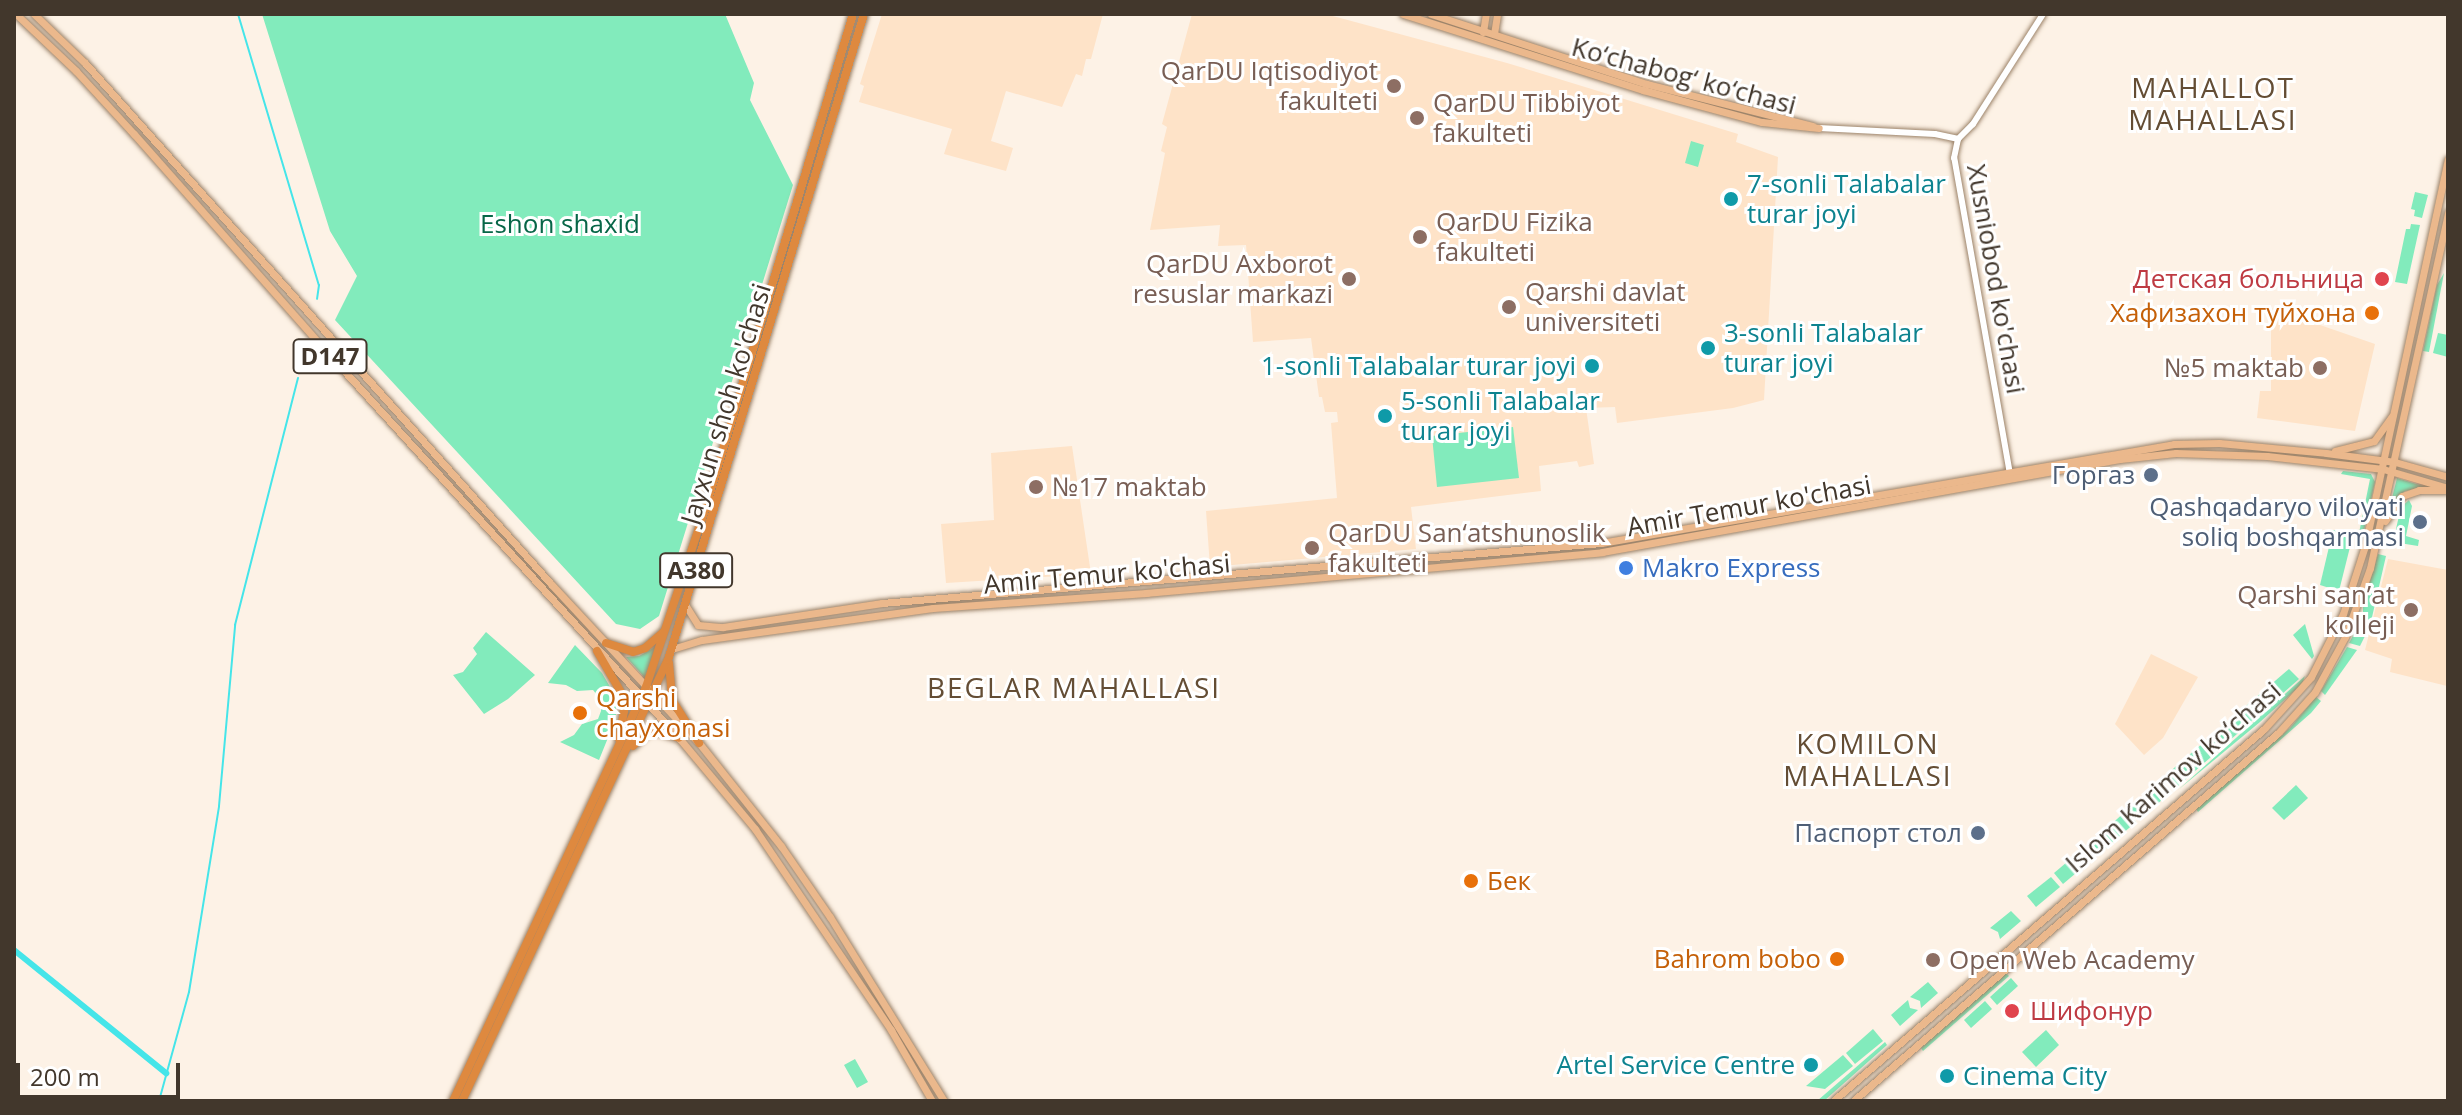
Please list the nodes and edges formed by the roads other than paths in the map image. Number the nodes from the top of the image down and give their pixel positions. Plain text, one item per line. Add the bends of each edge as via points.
1 (16, 14) edge
2 (34, 14) edge
3 (853, 14) edge
4 (864, 14) edge
5 (1403, 14) edge
6 (1431, 14) edge
7 (1486, 14) edge
8 (1497, 14) edge
9 (2043, 14) edge
10 (1482, 33) junction
11 (1493, 36) junction
12 (85, 63) junction
13 (76, 71) junction
14 (824, 109) junction
15 (834, 113) junction
16 (1819, 128) joint
17 (148, 133) junction
18 (1958, 139) junction
19 (139, 140) junction
20 (2448, 160) edge
21 (801, 184) junction
22 (812, 187) junction
23 (2448, 212) edge
24 (2395, 411) junction
25 (2326, 453) junction
26 (2385, 460) junction
27 (2395, 462) junction
28 (2383, 469) junction
29 (2394, 472) junction
30 (2010, 476) junction
31 (2448, 477) edge
32 (2448, 489) edge
33 (2379, 534) junction
34 (1207, 576) junction
35 (1208, 586) junction
36 (686, 606) junction
37 (670, 618) junction
38 (606, 643) junction
39 (672, 649) junction
40 (597, 651) junction
41 (668, 660) junction
42 (650, 691) junction
43 (645, 703) junction
44 (679, 738) junction
45 (699, 743) junction
46 (621, 754) junction
47 (910, 1052) junction
48 (453, 1101) edge
49 (462, 1101) edge
50 (932, 1101) edge
51 (944, 1101) edge
52 (1833, 1101) edge
53 (1853, 1101) edge

1 - 13 main road, D147
2 - 12 main road, D147
3 - 14 highway, Jayxun shoh ko'chasi / A380
4 - 15 highway, Jayxun shoh ko'chasi / A380
5 - 10 main road, Ko‘chabog‘ ko‘chasi
6 - 10 main road, Ko‘chabog‘ ko‘chasi
7 - 10 main road
8 - 11 main road
9 - 18 street, Xusniobod ko'chasi
10 - 11 main road, Ko‘chabog‘ ko‘chasi
11 - 16 main road, Ko‘chabog‘ ko‘chasi via 1608,80 1762,122
12 - 13 main road
12 - 17 main road, D147
13 - 19 main road, D147
14 - 15 highway
14 - 21 highway, Jayxun shoh ko'chasi / A380
15 - 22 highway, Jayxun shoh ko'chasi / A380
16 - 18 street, Ko‘chabog‘ ko‘chasi
17 - 19 main road
17 - 38 main road, D147
18 - 30 street, Xusniobod ko'chasi via 1954,158
19 - 40 main road, D147
20 - 24 main road, Islom Karimov ko‘chasi
21 - 22 highway
21 - 37 highway, Jayxun shoh ko'chasi / A380
22 - 36 highway, Jayxun shoh ko'chasi / A380
23 - 27 main road, Islom Karimov ko‘chasi
24 - 25 main road via 2374,441
24 - 26 main road, Islom Karimov ko‘chasi
25 - 26 main road, Amir Temur ko'chasi
25 - 30 main road, Amir Temur ko'chasi via 2174,444
26 - 27 main road, Amir Temur ko'chasi
26 - 28 main road, Islom Karimov ko‘chasi
27 - 29 main road, Islom Karimov ko‘chasi
27 - 31 main road, Amir Temur ko'chasi
28 - 29 main road, Amir Temur ko'chasi
28 - 30 main road, Amir Temur ko'chasi via 2267,456 2176,453
28 - 52 main road, Islom Karimov ko‘chasi via 2351,595 2326,654 2303,688 2264,729
29 - 32 main road, Amir Temur ko'chasi
29 - 33 main road, Islom Karimov ko‘chasi
30 - 34 main road, Amir Temur ko'chasi via 1601,543
30 - 35 main road, Amir Temur ko'chasi via 1602,552
32 - 33 main road via 2402,496
33 - 53 main road, Islom Karimov ko‘chasi via 2345,637 2315,692 2294,716
34 - 35 main road
34 - 36 main road, Amir Temur ko'chasi via 882,603 709,628 693,621
35 - 39 main road, Amir Temur ko'chasi via 866,615
36 - 39 highway, Jayxun shoh ko'chasi / A380
37 - 38 highway via 659,638 645,648 633,652
37 - 42 highway, Jayxun shoh ko'chasi / A380
38 - 42 main road, D147
39 - 41 highway, Jayxun shoh ko'chasi / A380
40 - 43 main road, D147
40 - 46 highway via 622,694
41 - 42 highway, Jayxun shoh ko'chasi / A380
41 - 45 highway via 672,700
42 - 43 highway, Jayxun shoh ko'chasi / A380
42 - 45 main road
43 - 44 main road
43 - 46 highway, Jayxun shoh ko'chasi / A380
44 - 46 highway via 664,731 646,733
44 - 47 main road via 755,829
45 - 47 main road via 786,852
46 - 48 highway, Jayxun shoh ko'chasi / A380
46 - 49 highway, Jayxun shoh ko'chasi / A380
47 - 50 main road
47 - 51 main road

